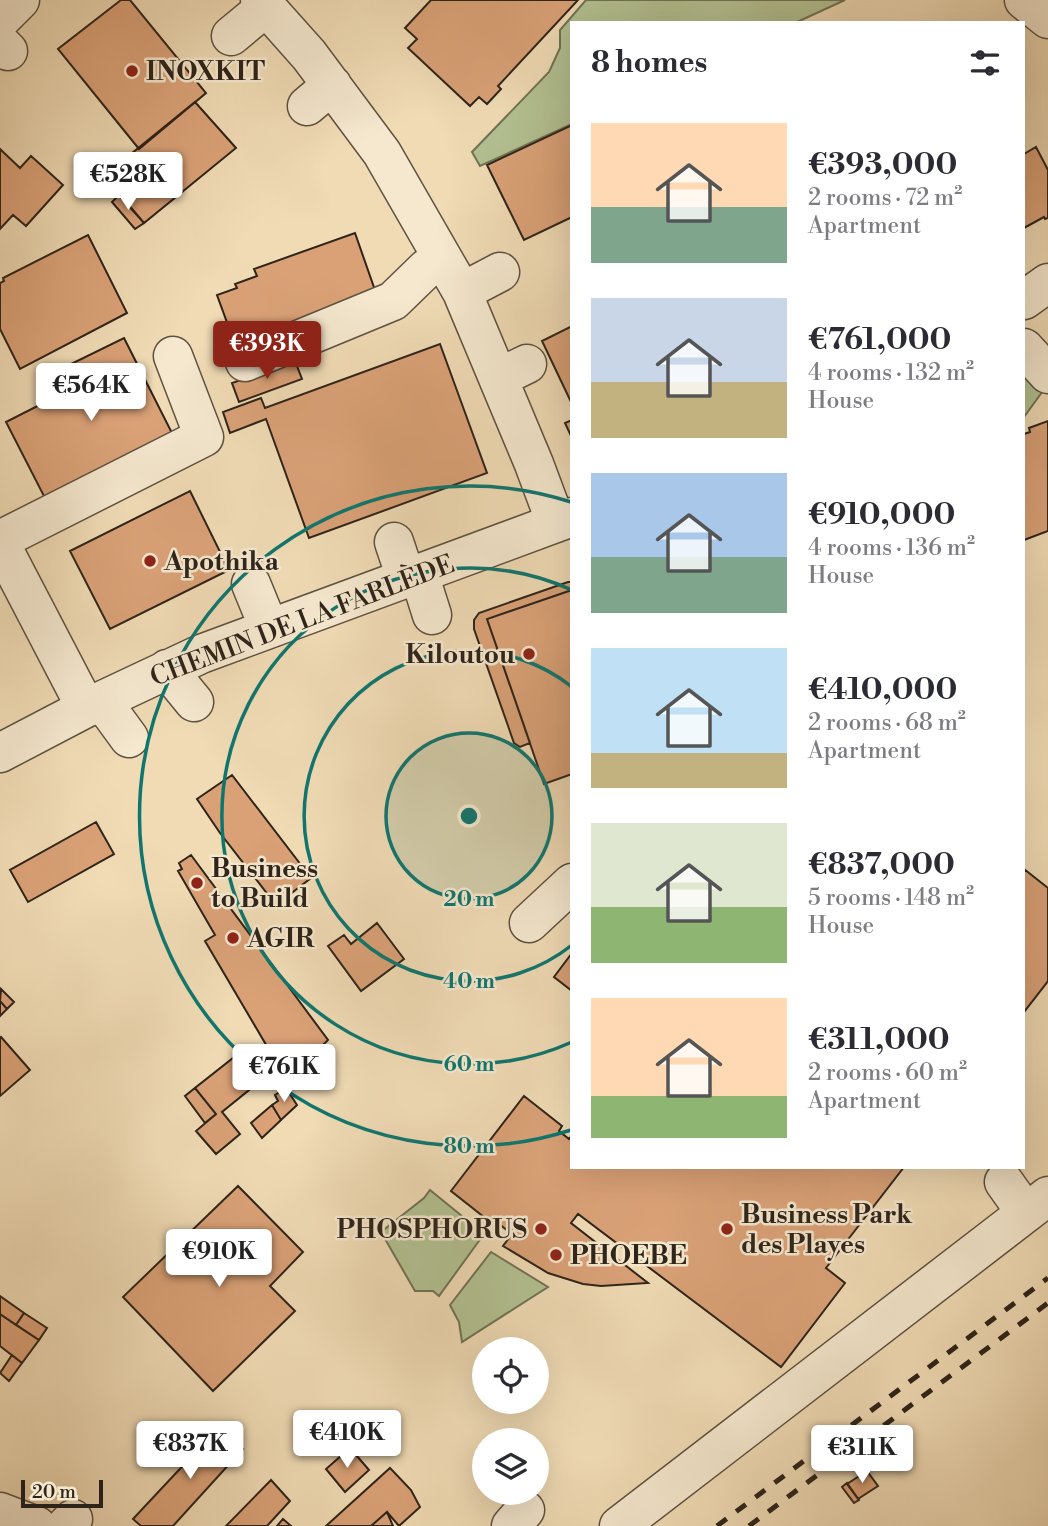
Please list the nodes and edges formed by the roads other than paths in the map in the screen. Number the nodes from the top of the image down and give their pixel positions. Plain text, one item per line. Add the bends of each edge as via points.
1 (1024, 0) edge
2 (280, 12) edge
3 (1048, 19) edge
4 (232, 36) dead end
5 (500, 272) dead end
6 (453, 276) junction
7 (1048, 283) edge
8 (1025, 299) edge
9 (1048, 330) edge
10 (1025, 346) edge
11 (1025, 348) edge
12 (173, 356) dead end
13 (245, 362) dead end
14 (1048, 374) edge
15 (564, 520) edge
16 (0, 541) edge
17 (394, 542) dead end
18 (412, 576) junction
19 (251, 584) dead end
20 (432, 615) dead end
21 (269, 628) junction
22 (167, 669) junction
23 (194, 702) dead end
24 (94, 704) junction
25 (130, 738) dead end
26 (0, 753) edge
27 (570, 885) edge
28 (529, 923) dead end
29 (1026, 1197) edge
30 (0, 1512) edge
31 (59, 1524) edge
32 (619, 1526) edge

1 - 3 street
2 - 4 street
2 - 6 street via 309,55 319,96 382,153
5 - 6 street
6 - 13 street via 428,268 393,301
6 - 15 street
7 - 8 street
9 - 10 street
11 - 14 street
12 - 16 street via 204,437
15 - 18 street, CHEMIN DE LA FARLÈDE
16 - 24 street
17 - 18 street
18 - 20 street
18 - 21 street, CHEMIN DE LA FARLÈDE
19 - 21 street
21 - 22 street, CHEMIN DE LA FARLÈDE
22 - 23 street
22 - 24 street, CHEMIN DE LA FARLÈDE
24 - 25 street
24 - 26 street, CHEMIN DE LA FARLÈDE
27 - 28 street
29 - 32 street
30 - 31 street

